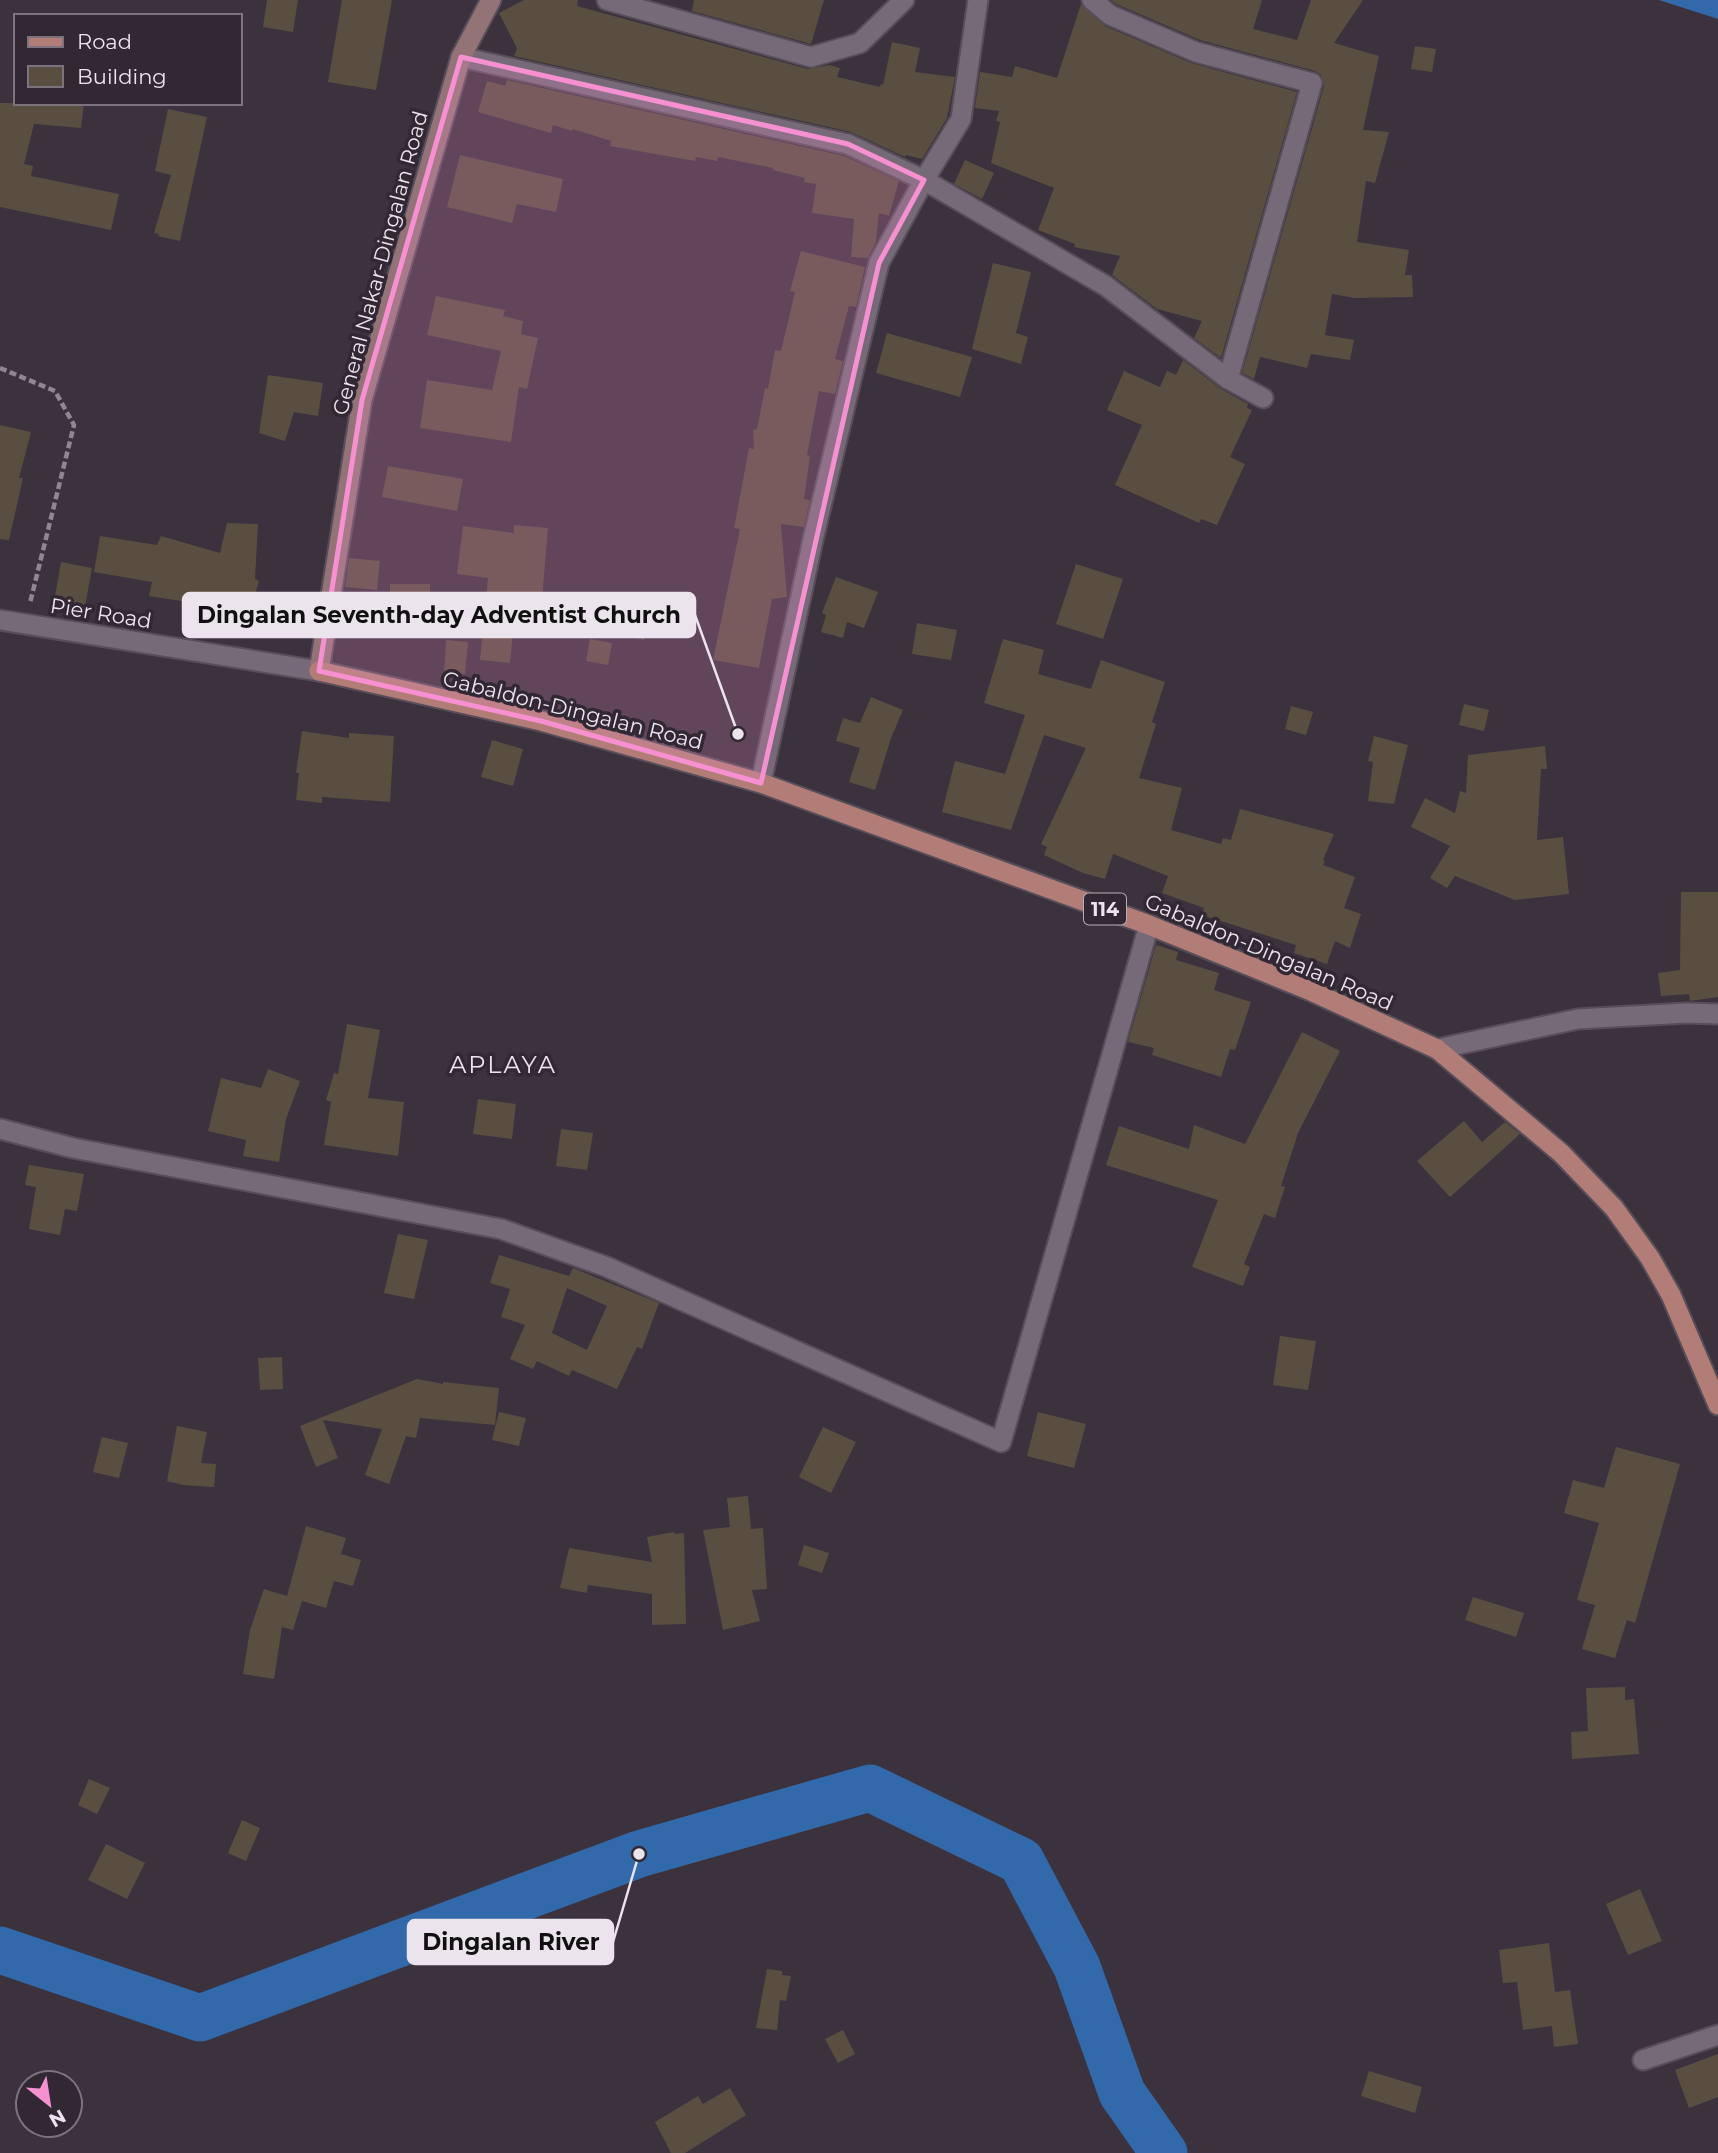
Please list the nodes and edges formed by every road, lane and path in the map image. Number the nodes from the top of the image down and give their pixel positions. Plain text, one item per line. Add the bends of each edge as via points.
1 (491, 0) edge
2 (607, 0) edge
3 (904, 0) edge
4 (978, 0) edge
5 (1092, 0) edge
6 (461, 57) junction
7 (923, 180) junction
8 (0, 368) edge
9 (1228, 379) junction
10 (1263, 398) dead end
11 (0, 620) edge
12 (24, 624) junction
13 (319, 671) junction
14 (761, 783) junction
15 (1149, 925) junction
16 (1718, 1014) edge
17 (1437, 1049) junction
18 (0, 1129) edge
19 (1718, 1405) edge
20 (1718, 2035) edge
21 (1643, 2060) dead end

1 - 6 main road, General Nakar-Dingalan Road
2 - 3 street via 811,57 860,43
4 - 7 street via 961,119
5 - 9 street via 1110,15 1196,52 1312,83
6 - 7 street via 848,144
6 - 13 main road, General Nakar-Dingalan Road via 362,400
7 - 9 street via 1105,286
7 - 14 street via 879,263
8 - 12 path via 55,391 74,425
9 - 10 street
11 - 12 street, Pier Road
12 - 13 street, Pier Road
13 - 14 main road, Gabaldon-Dingalan Road / 114 via 541,721
14 - 15 main road, Gabaldon-Dingalan Road / 114
15 - 17 main road, Gabaldon-Dingalan Road / 114
15 - 18 street via 1001,1442 607,1267 501,1229 73,1148
16 - 17 street via 1578,1019
17 - 19 main road, Gabaldon-Dingalan Road / 114 via 1561,1153 1614,1208 1671,1296
20 - 21 street

